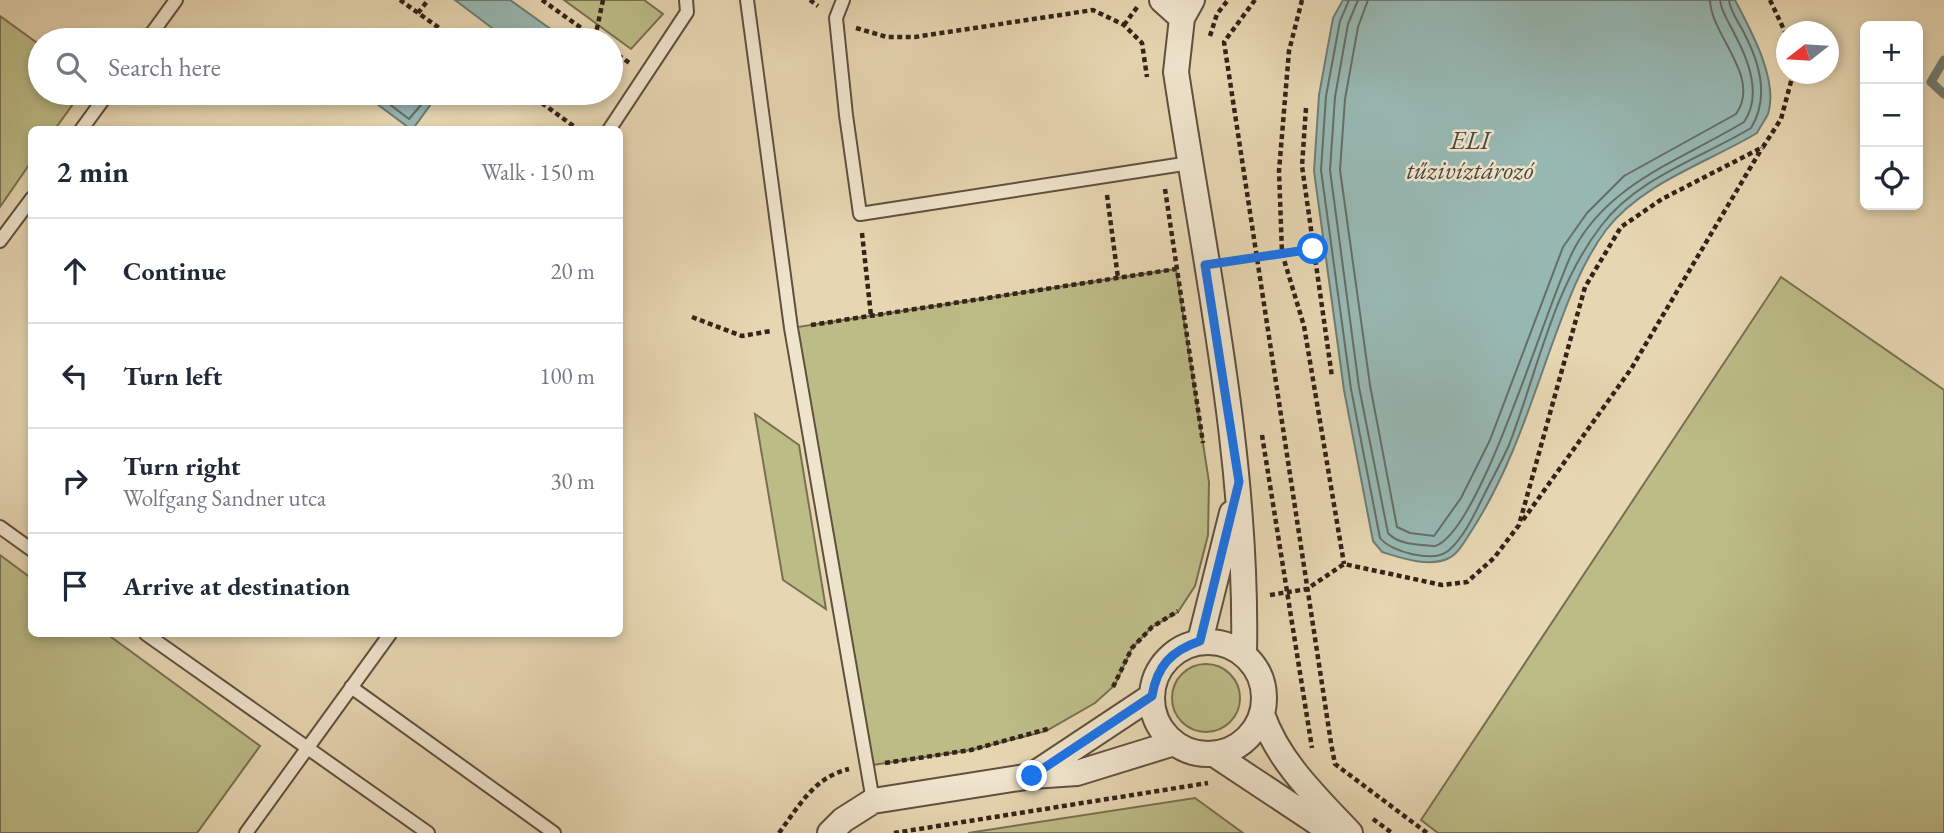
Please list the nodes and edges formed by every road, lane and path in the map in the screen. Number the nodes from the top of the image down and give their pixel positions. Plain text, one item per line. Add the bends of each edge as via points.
1 (176, 0) edge
2 (400, 0) edge
3 (428, 0) edge
4 (542, 0) edge
5 (603, 0) edge
6 (685, 0) edge
7 (747, 0) edge
8 (810, 0) edge
9 (843, 0) edge
10 (1143, 0) edge
11 (1162, 0) edge
12 (1228, 0) edge
13 (1255, 0) edge
14 (1302, 0) edge
15 (1770, 0) edge
16 (1187, 9) edge
17 (418, 13) junction
18 (836, 18) junction
19 (1780, 21) edge
20 (1124, 25) junction
21 (156, 28) edge
22 (439, 28) edge
23 (581, 28) edge
24 (598, 28) edge
25 (1209, 38) dead end
26 (1148, 84) dead end
27 (1790, 84) edge
28 (99, 105) edge
29 (545, 105) edge
30 (1306, 108) dead end
31 (84, 126) edge
32 (573, 126) edge
33 (612, 126) edge
34 (1763, 147) junction
35 (1190, 163) junction
36 (1161, 167) junction
37 (1104, 176) junction
38 (28, 203) edge
39 (860, 214) junction
40 (0, 241) edge
41 (1233, 247) dead end
42 (1313, 249) junction
43 (1282, 253) junction
44 (1256, 257) junction
45 (1235, 260) junction
46 (1205, 265) junction
47 (1176, 269) junction
48 (1237, 273) dead end
49 (1118, 278) junction
50 (871, 316) junction
51 (692, 317) dead end
52 (791, 328) junction
53 (1332, 377) dead end
54 (1262, 433) dead end
55 (1205, 456) dead end
56 (1239, 482) junction
57 (1519, 524) junction
58 (0, 527) edge
59 (28, 547) edge
60 (1344, 564) junction
61 (1307, 589) junction
62 (1215, 591) junction
63 (1286, 593) junction
64 (1245, 598) junction
65 (150, 637) edge
66 (388, 637) edge
67 (1200, 641) junction
68 (1244, 654) junction
69 (351, 687) junction
70 (1105, 694) dead end
71 (1152, 696) junction
72 (1262, 714) junction
73 (1058, 724) dead end
74 (1174, 743) junction
75 (307, 747) junction
76 (1313, 751) dead end
77 (1214, 754) junction
78 (866, 766) junction
79 (1032, 776) junction
80 (1213, 783) dead end
81 (873, 801) junction
82 (1363, 812) dead end
83 (246, 833) edge
84 (428, 833) edge
85 (554, 833) edge
86 (779, 833) edge
87 (830, 833) edge
88 (894, 833) edge
89 (1333, 833) edge
90 (1350, 833) edge
91 (1392, 833) edge
92 (1427, 833) edge

1 - 21 lane
2 - 17 path
3 - 17 path
4 - 23 path
5 - 24 path
6 - 33 lane via 687,12
7 - 52 lane
8 - 18 path
9 - 18 lane
10 - 20 path
11 - 16 street
12 - 25 path via 1217,14
13 - 44 path via 1224,42
14 - 43 path via 1289,51 1280,158
15 - 19 path
16 - 35 street via 1176,72
17 - 22 path
18 - 20 path via 887,37 915,37 1093,10
18 - 39 lane
20 - 26 path via 1142,43
27 - 34 path via 1781,119
28 - 31 lane
29 - 32 path
30 - 42 path via 1302,166
34 - 57 path via 1631,369
34 - 57 path via 1662,199 1621,227 1585,287
35 - 36 lane
35 - 46 street
36 - 37 lane
36 - 47 path
37 - 39 lane
37 - 49 path
38 - 40 lane
39 - 50 path
41 - 45 path
42 - 43 path
42 - 53 path
43 - 44 path
43 - 60 path via 1304,326
44 - 45 path
44 - 61 path
45 - 46 path
45 - 48 path
46 - 47 path
46 - 56 street
47 - 49 path
47 - 55 path
49 - 50 path
50 - 52 path
51 - 52 path via 742,336
52 - 78 lane
54 - 63 path
56 - 62 street
56 - 64 street
57 - 60 path via 1494,558 1467,582 1419,582
58 - 59 lane
60 - 61 path
61 - 63 path
61 - 92 path via 1335,764
62 - 67 street
62 - 70 path via 1195,586 1178,612 1152,627 1132,648 1115,685
63 - 64 path
63 - 76 path
64 - 68 street
65 - 75 lane
66 - 69 lane
67 - 68 street via 1216,641
67 - 71 street via 1166,660 1155,677
68 - 72 street via 1262,682
69 - 75 lane
69 - 85 lane
71 - 74 street via 1154,714
71 - 79 street
72 - 77 street via 1244,741
72 - 90 street via 1270,738 1287,762
73 - 78 path via 971,750
74 - 77 street via 1200,754
74 - 79 street via 1077,773
75 - 83 lane
75 - 84 lane
77 - 89 street
78 - 81 lane
78 - 86 path via 835,772 816,784
79 - 81 street
80 - 88 path
81 - 87 street
82 - 91 path

